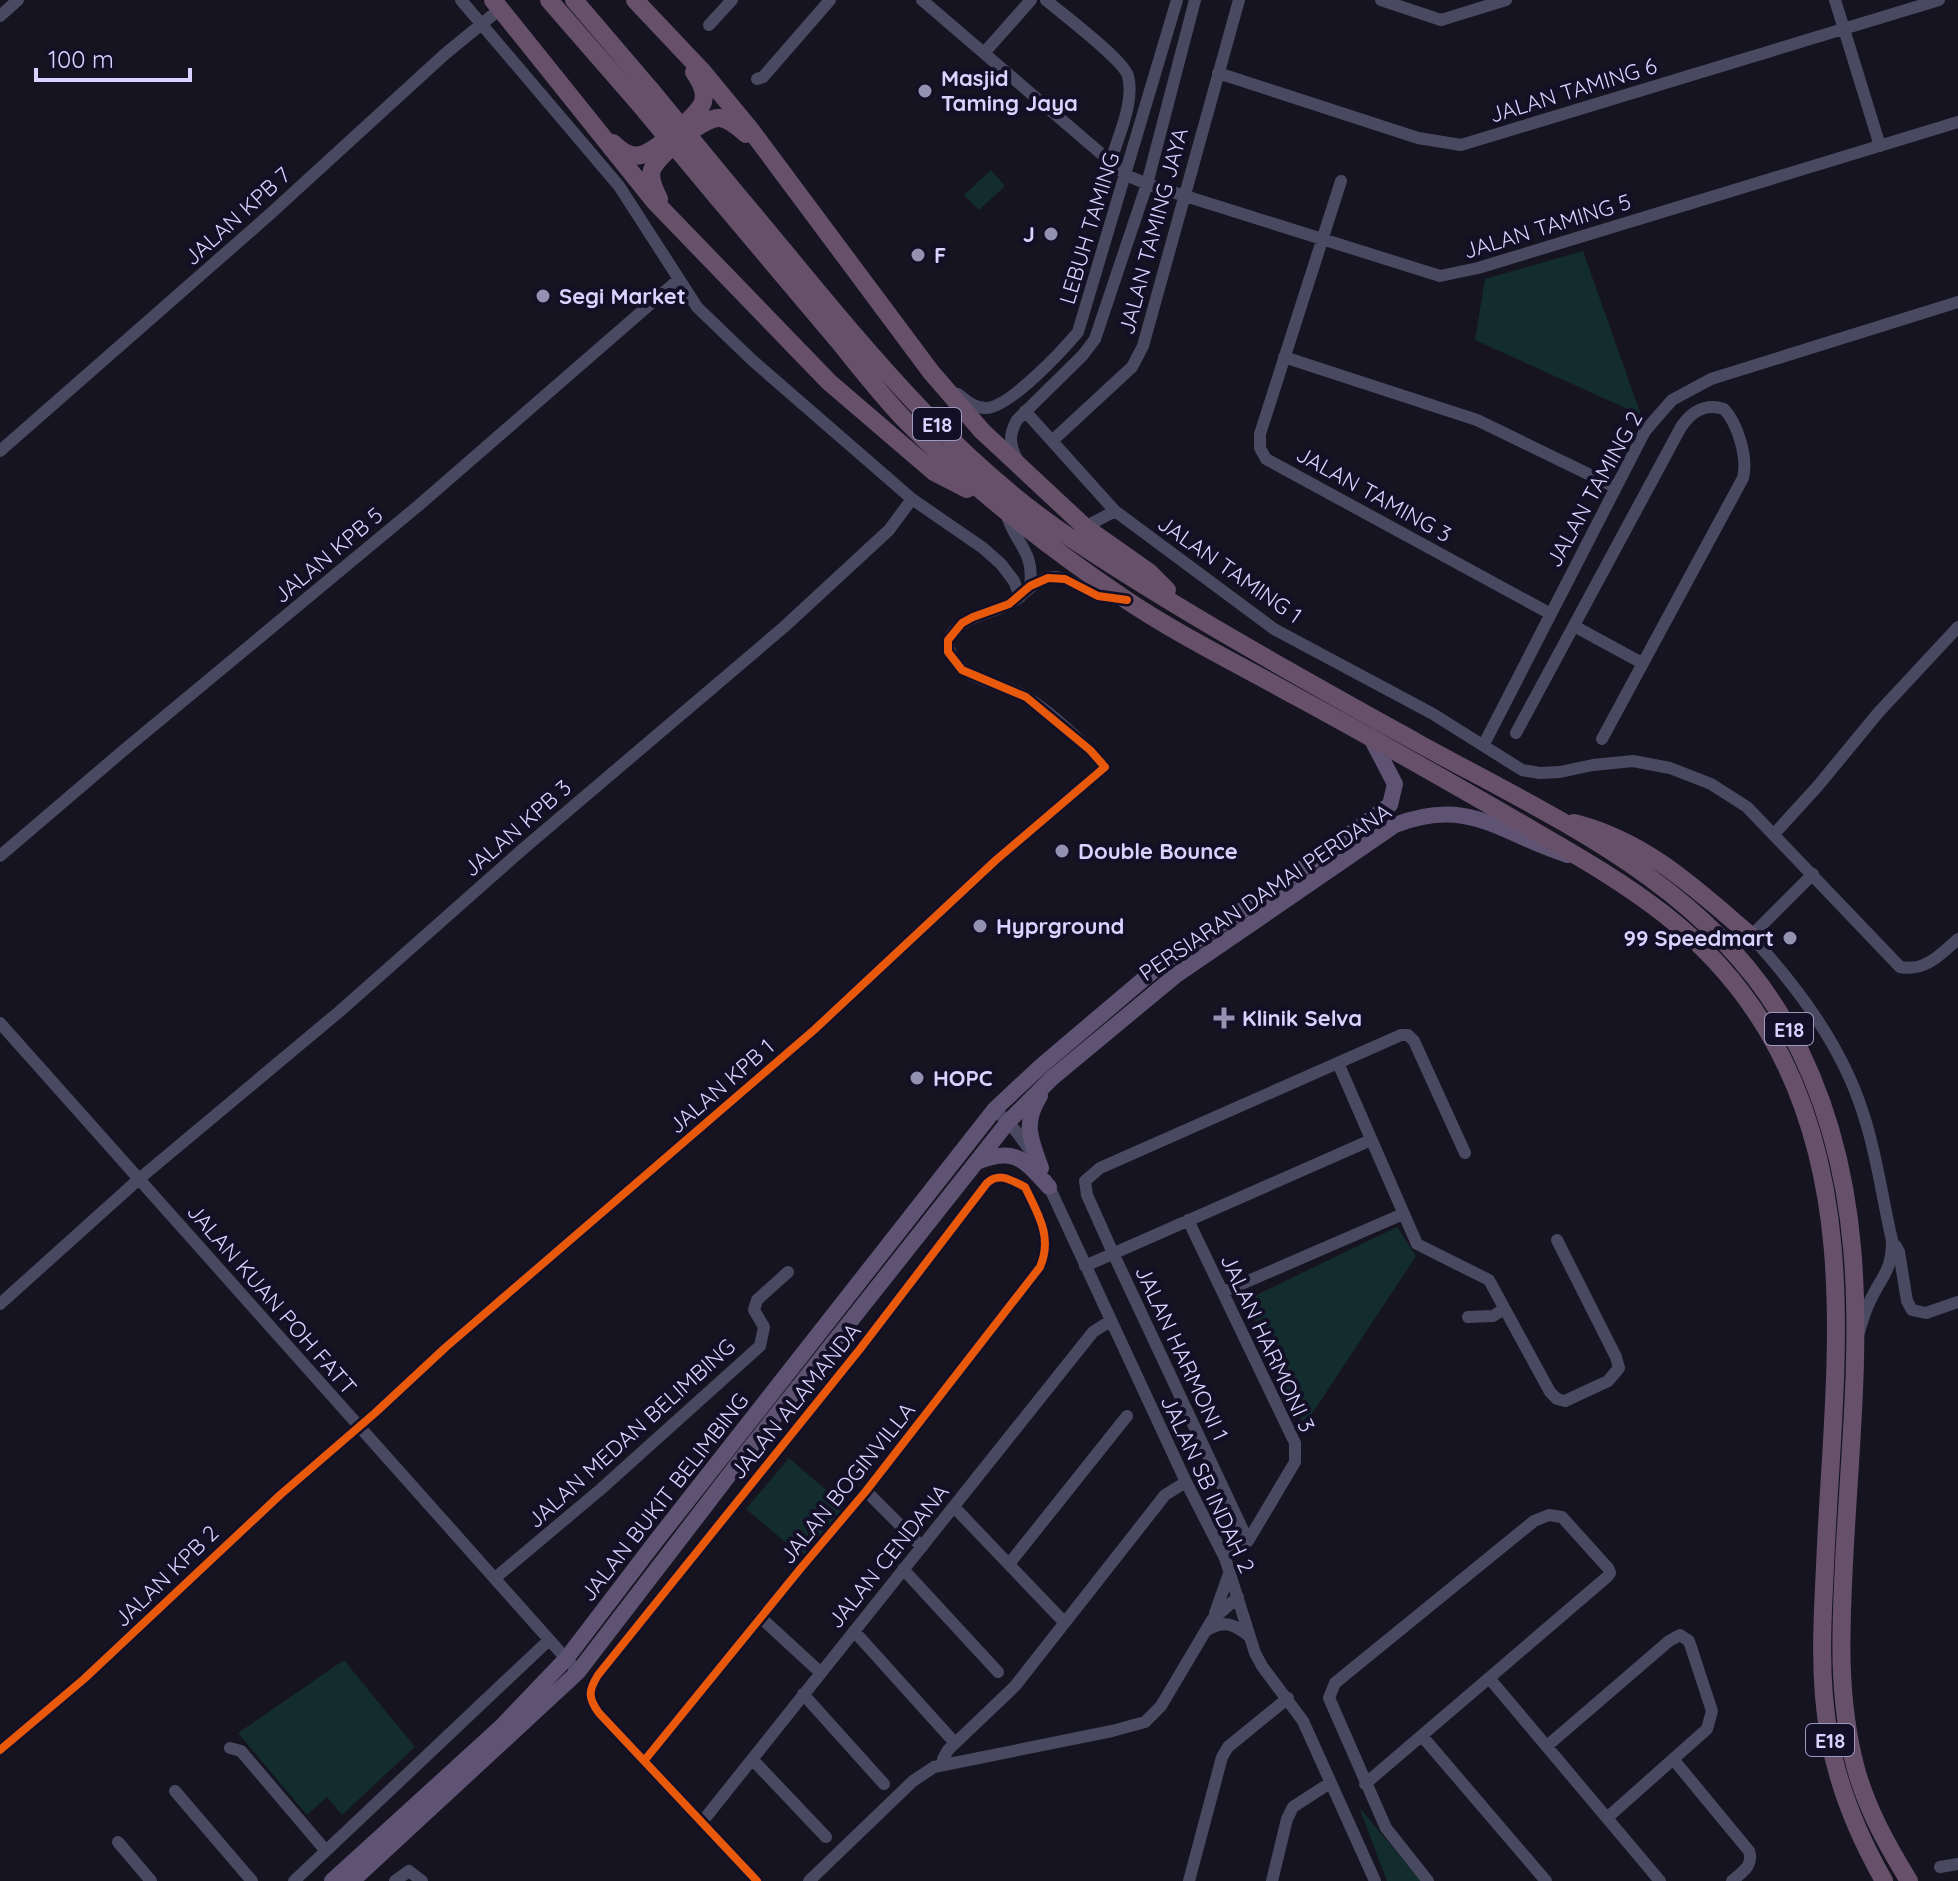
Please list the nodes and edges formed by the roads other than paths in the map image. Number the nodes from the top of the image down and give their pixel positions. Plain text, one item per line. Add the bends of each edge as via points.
1 (18, 0) edge
2 (461, 0) edge
3 (549, 0) edge
4 (574, 0) edge
5 (635, 0) edge
6 (732, 0) edge
7 (830, 0) edge
8 (922, 0) edge
9 (1031, 0) edge
10 (1046, 0) edge
11 (1177, 0) edge
12 (1195, 0) edge
13 (1239, 0) edge
14 (1381, 0) edge
15 (1506, 0) edge
16 (1835, 0) edge
17 (1939, 0) edge
18 (496, 4) edge
19 (0, 16) edge
20 (481, 23) junction
21 (709, 25) dead end
22 (1844, 29) junction
23 (665, 31) junction
24 (984, 53) junction
25 (1218, 73) junction
26 (757, 79) dead end
27 (643, 94) junction
28 (1958, 122) edge
29 (593, 123) junction
30 (1880, 146) junction
31 (767, 154) junction
32 (1111, 161) junction
33 (1126, 175) junction
34 (1341, 181) dead end
35 (1147, 184) junction
36 (724, 192) junction
37 (1183, 195) junction
38 (677, 224) junction
39 (1322, 239) junction
40 (678, 280) junction
41 (1958, 302) edge
42 (1284, 357) junction
43 (931, 372) junction
44 (1025, 411) junction
45 (1052, 441) junction
46 (0, 451) edge
47 (1024, 472) junction
48 (1615, 487) junction
49 (985, 496) junction
50 (912, 499) junction
51 (1115, 511) junction
52 (1006, 513) junction
53 (1085, 527) junction
54 (1581, 554) junction
55 (1606, 566) junction
56 (1030, 586) junction
57 (1020, 597) junction
58 (1127, 600) junction
59 (1189, 612) junction
60 (1549, 613) junction
61 (1574, 626) junction
62 (1958, 627) edge
63 (1642, 663) junction
64 (1516, 733) dead end
65 (1370, 736) junction
66 (1602, 739) dead end
67 (1484, 744) junction
68 (1556, 818) junction
69 (1775, 833) junction
70 (0, 856) edge
71 (1584, 860) junction
72 (1813, 874) junction
73 (1751, 936) junction
74 (1956, 945) edge
75 (0, 1023) edge
76 (1338, 1063) junction
77 (1052, 1078) junction
78 (995, 1109) junction
79 (1008, 1122) junction
80 (1371, 1140) junction
81 (1465, 1153) dead end
82 (977, 1162) junction
83 (1041, 1168) junction
84 (139, 1179) junction
85 (1049, 1187) junction
86 (1058, 1206) junction
87 (1403, 1214) junction
88 (1038, 1215) junction
89 (1188, 1220) junction
90 (1557, 1240) dead end
91 (1892, 1240) junction
92 (1113, 1253) junction
93 (1085, 1266) junction
94 (788, 1272) dead end
95 (1882, 1281) junction
96 (1904, 1285) junction
97 (1223, 1292) junction
98 (1958, 1302) edge
99 (0, 1304) edge
100 (1504, 1309) junction
101 (1468, 1317) dead end
102 (1110, 1321) junction
103 (1857, 1336) junction
104 (1127, 1416) dead end
105 (358, 1428) junction
106 (1186, 1482) junction
107 (866, 1491) junction
108 (954, 1507) junction
109 (1248, 1541) junction
110 (922, 1547) junction
111 (1009, 1564) junction
112 (1227, 1564) junction
113 (903, 1569) junction
114 (495, 1578) junction
115 (1238, 1597) junction
116 (760, 1617) junction
117 (1064, 1622) junction
118 (1209, 1625) junction
119 (854, 1631) junction
120 (1249, 1636) junction
121 (549, 1640) junction
122 (566, 1659) junction
123 (578, 1672) junction
124 (998, 1672) dead end
125 (821, 1673) junction
126 (1489, 1678) junction
127 (803, 1694) junction
128 (1288, 1698) junction
129 (1422, 1736) junction
130 (955, 1743) junction
131 (1547, 1746) junction
132 (230, 1748) dead end
133 (0, 1750) edge
134 (752, 1759) junction
135 (1673, 1759) junction
136 (644, 1761) junction
137 (943, 1765) junction
138 (1330, 1783) junction
139 (884, 1784) dead end
140 (1365, 1784) junction
141 (175, 1791) dead end
142 (1608, 1817) junction
143 (702, 1822) junction
144 (826, 1837) dead end
145 (118, 1842) dead end
146 (1867, 1849) junction
147 (326, 1851) junction
148 (1958, 1864) edge
149 (1940, 1867) dead end
150 (151, 1881) edge
151 (252, 1881) edge
152 (294, 1881) edge
153 (332, 1881) edge
154 (352, 1881) edge
155 (395, 1881) edge
156 (422, 1881) edge
157 (757, 1881) edge
158 (809, 1881) edge
159 (1189, 1881) edge
160 (1272, 1881) edge
161 (1375, 1881) edge
162 (1428, 1881) edge
163 (1546, 1881) edge
164 (1660, 1881) edge
165 (1732, 1881) edge
166 (1873, 1881) edge
167 (1884, 1881) edge
168 (1909, 1881) edge

1 - 19 street
2 - 20 street
3 - 27 highway, E18
4 - 27 highway, E18
5 - 23 highway
6 - 21 street
7 - 26 street
8 - 24 street, JALAN TAMING 5
9 - 24 street
10 - 32 street via 1119,63 1129,78
11 - 33 street, LEBUH TAMING
12 - 35 street, LEBUH TAMING
13 - 25 street, JALAN TAMING JAYA
14 - 15 street via 1441,20
16 - 22 street
17 - 22 street, JALAN TAMING 6
18 - 20 street, JALAN KPB 7
18 - 29 highway
20 - 40 street via 619,186
20 - 46 street, JALAN KPB 7
22 - 25 street, JALAN TAMING 6 via 1461,145 1418,138
22 - 30 street
23 - 29 highway via 703,86 704,100 696,113 640,155 619,149
23 - 31 highway
24 - 32 street, JALAN TAMING 5
25 - 37 street, JALAN TAMING JAYA
27 - 36 highway, E18, bridge
28 - 30 street, JALAN TAMING 5
29 - 38 highway
30 - 39 street, JALAN TAMING 5 via 1456,274 1440,276
31 - 38 highway via 731,122 718,117 703,121 652,169 658,198
31 - 43 highway
32 - 33 street, JALAN TAMING 5
33 - 35 street, JALAN TAMING 5
33 - 43 street, LEBUH TAMING via 1084,317 1069,343 1012,395 988,408 972,405
34 - 39 street, JALAN TAMING 3
35 - 37 street, JALAN TAMING 5
35 - 44 street, LEBUH TAMING via 1095,339
36 - 49 highway, E18 via 899,414
36 - 59 highway, E18 via 960,447 1072,539
37 - 39 street, JALAN TAMING 5
37 - 45 street, JALAN TAMING JAYA via 1143,346 1132,367
38 - 49 highway via 829,382 934,472
39 - 42 street, JALAN TAMING 3
40 - 50 street via 697,307 752,360
40 - 70 street, JALAN KPB 5
41 - 48 street, JALAN TAMING 2 via 1690,388 1652,422
42 - 48 street via 1477,420
42 - 60 street, JALAN TAMING 3 via 1260,434 1266,459
43 - 47 highway
44 - 45 street, JALAN TAMING 1
44 - 47 street, LEBUH TAMING via 1010,432 1011,448
45 - 51 street, JALAN TAMING 1
47 - 53 highway
48 - 54 street, JALAN TAMING 2
49 - 52 highway, E18
50 - 57 street via 1001,564
50 - 84 street, JALAN KPB 3 via 889,530 791,621
51 - 53 street
51 - 67 street, JALAN TAMING 1 via 1274,629
52 - 56 street via 1030,559
52 - 58 highway, E18
53 - 59 highway via 1149,572
54 - 55 street
54 - 60 street, JALAN TAMING 2
55 - 61 street
55 - 63 street via 1689,416 1704,407 1724,409 1734,423 1746,468 1743,478
56 - 57 street
56 - 58 street via 1056,577 1098,596
57 - 105 street, JALAN KPB 1 via 962,623 948,640 948,652 962,670 1026,697 1105,767 996,860 814,1030
58 - 65 highway, E18
59 - 68 highway, E18
60 - 67 street, JALAN TAMING 2
61 - 63 street
61 - 64 street
62 - 69 street
63 - 66 street
65 - 71 highway, E18
65 - 78 main road, PERSIARAN DAMAI PERDANA via 1395,784 1383,812 1165,961
67 - 69 street, JALAN TAMING 1 via 1522,770 1540,773 1633,761 1670,768 1711,784
68 - 73 highway via 1606,831 1634,845
68 - 103 highway, E18 via 1642,871 1692,910 1761,984 1784,1020 1808,1065 1847,1191
69 - 72 street, JALAN TAMING 1
71 - 77 main road, PERSIARAN DAMAI PERDANA via 1459,813 1395,825 1175,976
71 - 146 highway, E18 via 1633,888 1711,955 1767,1029 1817,1148 1835,1264 1837,1336 1822,1625 1824,1700 1838,1775
72 - 73 street
72 - 74 street, JALAN TAMING 1 via 1900,967 1913,969
73 - 91 street via 1791,980 1841,1059 1863,1111
75 - 84 street, JALAN KUAN POH FATT
76 - 80 street
76 - 81 street via 1408,1035
76 - 92 street, JALAN HARMONI 1 via 1100,1168 1085,1181 1087,1195
77 - 79 main road, PERSIARAN DAMAI PERDANA
77 - 83 main road via 1029,1122
78 - 79 street, JALAN SB INDAH 2
78 - 122 main road, JALAN BUKIT BELIMBING
79 - 82 main road, JALAN BUKIT BELIMBING
79 - 83 street, JALAN SB INDAH 2
80 - 87 street
80 - 89 street
82 - 85 main road via 996,1154 1012,1155
82 - 123 main road, JALAN BUKIT BELIMBING
83 - 85 street, JALAN SB INDAH 2
84 - 99 street, JALAN KPB 3
84 - 105 street, JALAN KUAN POH FATT
85 - 86 street, JALAN SB INDAH 2
86 - 88 street
86 - 93 street, JALAN SB INDAH 2
87 - 97 street
87 - 100 street via 1417,1244 1489,1280
88 - 107 street, JALAN BOGINVILLA via 1047,1252 1040,1267
88 - 136 street, JALAN ALAMANDA via 1025,1187 1003,1177 987,1183 598,1675 590,1700
89 - 92 street
89 - 97 street, JALAN HARMONI 3
90 - 100 street via 1619,1368 1608,1381 1565,1401 1557,1399
91 - 95 street
91 - 96 street
92 - 93 street
92 - 109 street, JALAN HARMONI 1
93 - 102 street, JALAN SB INDAH 2
94 - 114 street, JALAN MEDAN BELIMBING via 757,1300 754,1310 764,1327 760,1346
95 - 96 street via 1889,1278
95 - 103 street
96 - 98 street via 1912,1310 1921,1314
97 - 109 street, JALAN HARMONI 3 via 1295,1443 1295,1462
100 - 101 street via 1493,1316
102 - 106 street, JALAN SB INDAH 2
102 - 108 street, JALAN CENDANA via 1093,1332
103 - 168 highway, E18 via 1841,1625 1843,1697 1865,1797
104 - 111 street
105 - 114 street, JALAN KUAN POH FATT
105 - 133 street, JALAN KPB 2
106 - 112 street, JALAN SB INDAH 2
106 - 117 street via 1165,1495
107 - 110 street
107 - 116 street, JALAN BOGINVILLA
108 - 110 street, JALAN CENDANA
108 - 111 street
109 - 112 street, JALAN HARMONI 3
110 - 113 street, JALAN CENDANA
111 - 117 street
112 - 115 street, JALAN SB INDAH 2
112 - 118 street
113 - 119 street, JALAN CENDANA
113 - 124 street
114 - 121 street, JALAN KUAN POH FATT
115 - 118 street
115 - 120 street, JALAN SB INDAH 2
116 - 125 street
116 - 136 street, JALAN BOGINVILLA
117 - 130 street via 1015,1686
118 - 120 street via 1226,1623
118 - 137 street via 1161,1706 1145,1722
119 - 125 street, JALAN CENDANA
119 - 130 street
120 - 128 street, JALAN SB INDAH 2 via 1262,1666
121 - 122 street, JALAN KUAN POH FATT
121 - 147 street
122 - 123 street, JALAN KUAN POH FATT
122 - 153 main road, JALAN BUKIT BELIMBING via 501,1727
123 - 154 main road, JALAN BUKIT BELIMBING
125 - 127 street, JALAN CENDANA
126 - 129 street
126 - 131 street
126 - 140 street via 1610,1573 1562,1517 1534,1521 1335,1683 1329,1698
127 - 134 street, JALAN CENDANA
127 - 139 street
128 - 138 street, JALAN SB INDAH 2
128 - 159 street via 1222,1757
129 - 140 street
129 - 163 street
130 - 137 street
131 - 135 street via 1680,1635 1689,1641 1712,1711 1707,1729
131 - 142 street
132 - 147 street via 241,1751
134 - 143 street, JALAN CENDANA
134 - 144 street
135 - 142 street
135 - 165 street via 1752,1857
136 - 143 street
137 - 158 street via 913,1781
138 - 160 street via 1293,1807
138 - 161 street, JALAN SB INDAH 2
140 - 162 street via 1386,1828
141 - 151 street
142 - 164 street
143 - 157 street
145 - 150 street
146 - 166 highway
146 - 167 highway, E18
147 - 152 street
148 - 149 street
155 - 156 street via 409,1871

